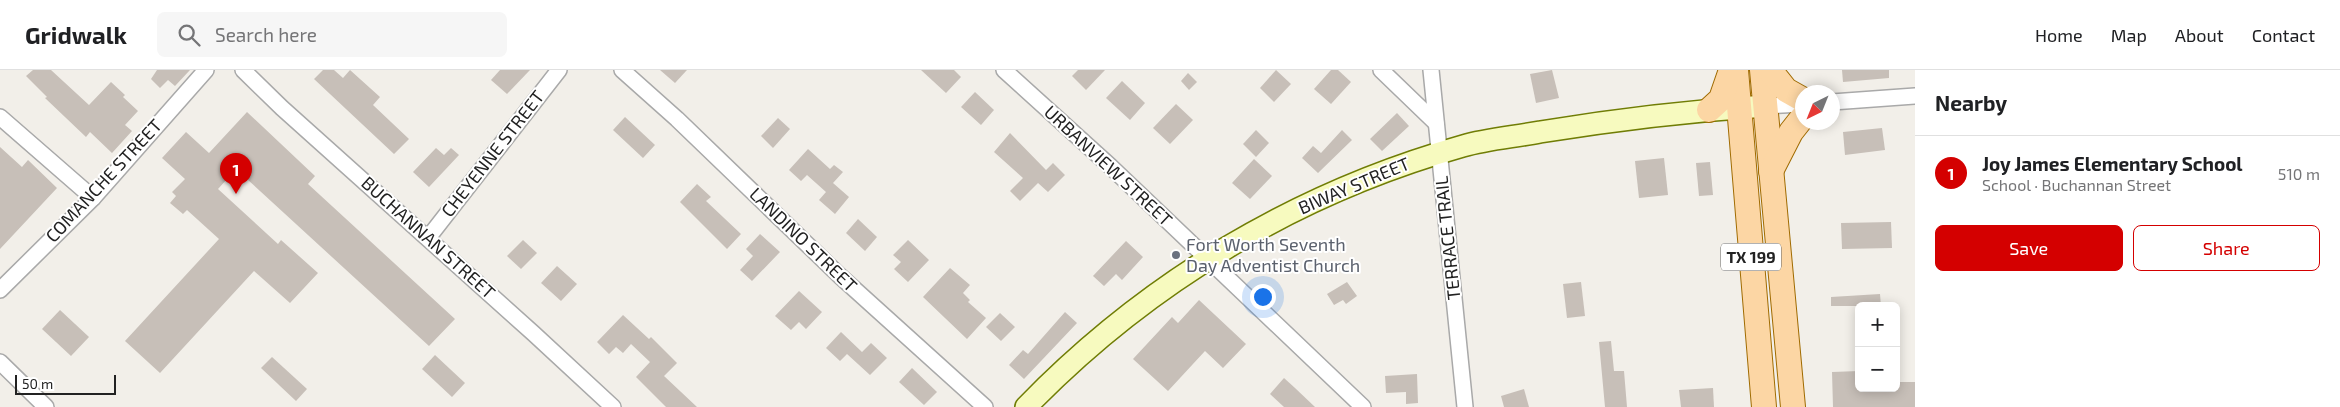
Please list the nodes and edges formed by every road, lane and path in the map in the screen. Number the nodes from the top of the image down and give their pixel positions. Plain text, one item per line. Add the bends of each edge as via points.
1 (206, 70) edge
2 (243, 70) edge
3 (558, 70) edge
4 (622, 70) edge
5 (1004, 70) edge
6 (1382, 70) edge
7 (1431, 70) edge
8 (1731, 70) edge
9 (1736, 70) edge
10 (1762, 70) edge
11 (1770, 70) edge
12 (1795, 95) edge
13 (1915, 96) edge
14 (1840, 101) edge
15 (1795, 104) edge
16 (1765, 106) junction
17 (1739, 108) junction
18 (1709, 110) junction
19 (0, 117) edge
20 (1436, 123) junction
21 (1795, 127) edge
22 (1439, 153) junction
23 (1770, 171) junction
24 (93, 198) junction
25 (428, 238) junction
26 (1207, 259) junction
27 (0, 290) edge
28 (0, 362) edge
29 (1789, 362) junction
30 (1761, 364) junction
31 (46, 407) edge
32 (612, 407) edge
33 (986, 407) edge
34 (1026, 407) edge
35 (1363, 407) edge
36 (1465, 407) edge
37 (1764, 407) edge
38 (1793, 407) edge

1 - 24 street, COMANCHE STREET
2 - 25 street, BUCHANNAN STREET
3 - 25 street, CHEYENNE STREET
4 - 33 street, LANDINO STREET via 841,278
5 - 26 street, URBANVIEW STREET
6 - 20 street
7 - 20 street, TERRACE TRAIL
8 - 18 main road via 1721,99
9 - 17 main road, TX 199
10 - 16 main road, TX 199
11 - 12 main road via 1786,90
13 - 14 street
15 - 16 street, BIWAY STREET
16 - 17 street, BIWAY STREET
16 - 23 main road, TX 199
17 - 18 street, BIWAY STREET
17 - 30 main road, TX 199
18 - 22 street, BIWAY STREET via 1586,124 1465,145
19 - 24 street
20 - 22 street, TERRACE TRAIL
21 - 23 main road
22 - 26 street, BIWAY STREET via 1371,175 1273,220
22 - 36 street, TERRACE TRAIL
23 - 29 main road, TX 199
24 - 27 street, COMANCHE STREET
25 - 32 street, BUCHANNAN STREET
26 - 34 street, BIWAY STREET via 1096,340
26 - 35 street, URBANVIEW STREET
28 - 31 street
29 - 30 main road
29 - 38 main road, TX 199
30 - 37 main road, TX 199

